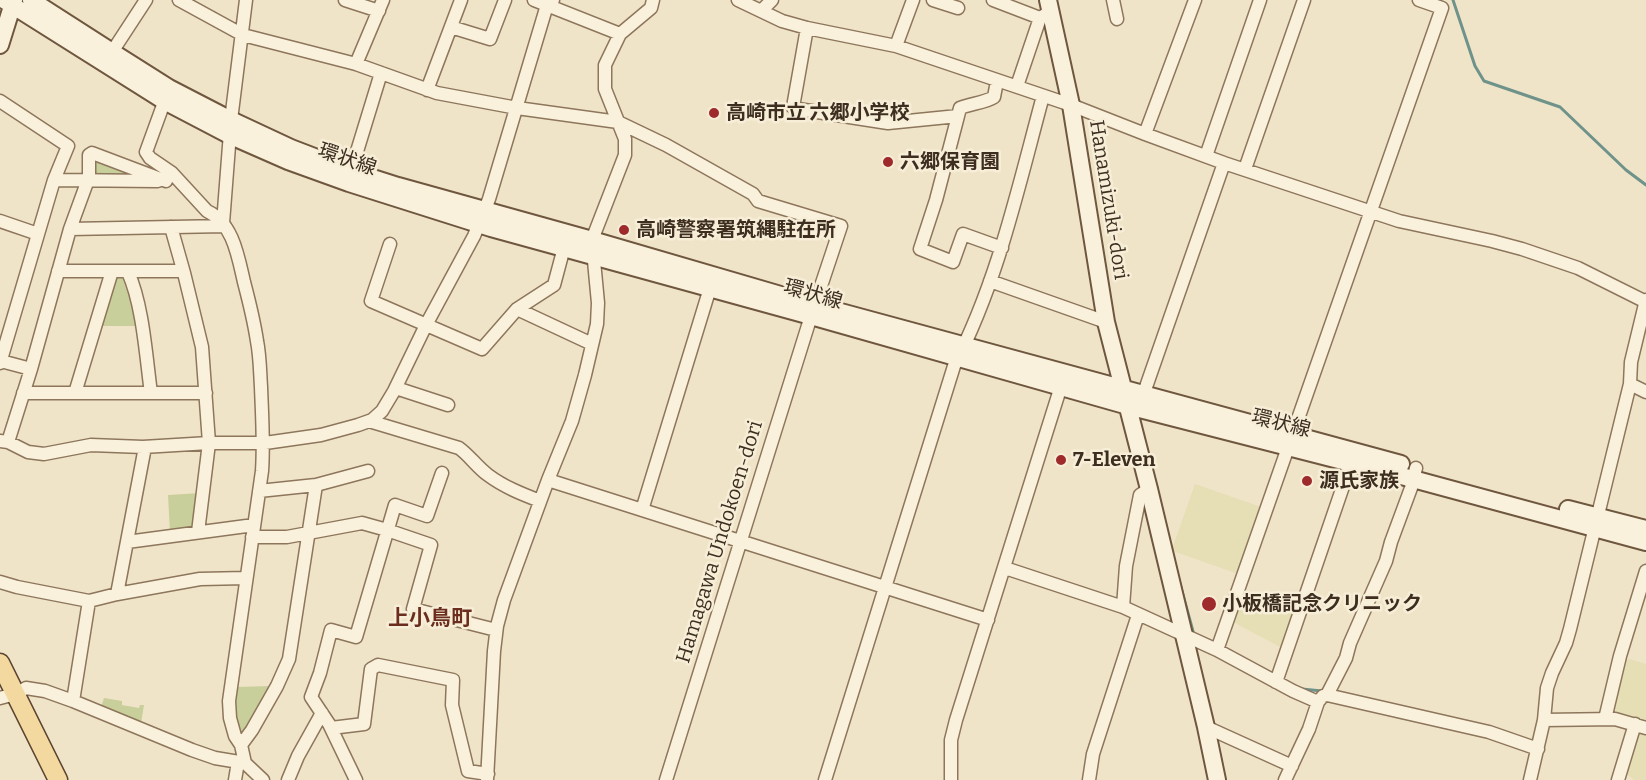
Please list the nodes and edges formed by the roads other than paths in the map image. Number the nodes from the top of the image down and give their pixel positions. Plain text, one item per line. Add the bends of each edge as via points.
1 (32, 0) edge
2 (146, 0) edge
3 (179, 0) edge
4 (246, 0) edge
5 (345, 0) edge
6 (461, 0) edge
7 (505, 0) edge
8 (534, 0) edge
9 (653, 0) edge
10 (738, 0) edge
11 (772, 0) edge
12 (914, 0) edge
13 (933, 0) edge
14 (993, 0) edge
15 (1113, 0) edge
16 (1195, 0) edge
17 (1260, 0) edge
18 (1304, 0) edge
19 (1419, 0) edge
20 (10, 2) edge
21 (550, 3) edge
22 (381, 5) edge
23 (958, 8) dead end
24 (1046, 10) edge
25 (761, 12) junction
26 (1117, 19) dead end
27 (451, 27) junction
28 (807, 28) junction
29 (620, 34) junction
30 (243, 35) junction
31 (0, 45) edge
32 (896, 46) junction
33 (112, 52) junction
34 (356, 64) junction
35 (381, 73) junction
36 (997, 81) junction
37 (1017, 86) junction
38 (427, 90) junction
39 (1042, 96) junction
40 (0, 101) edge
41 (166, 102) junction
42 (1071, 105) junction
43 (518, 108) junction
44 (958, 116) junction
45 (618, 122) junction
46 (231, 128) junction
47 (1145, 134) junction
48 (1206, 156) junction
49 (1224, 163) junction
50 (1245, 169) junction
51 (351, 171) junction
52 (54, 180) junction
53 (166, 181) junction
54 (87, 182) junction
55 (182, 184) junction
56 (1371, 212) junction
57 (482, 217) junction
58 (0, 221) edge
59 (224, 225) junction
60 (171, 227) junction
61 (70, 229) junction
62 (38, 234) junction
63 (390, 244) dead end
64 (593, 248) junction
65 (1002, 248) junction
66 (562, 255) dead end
67 (112, 271) junction
68 (183, 271) junction
69 (57, 272) junction
70 (128, 272) junction
71 (990, 281) junction
72 (711, 288) junction
73 (1646, 301) edge
74 (517, 309) junction
75 (813, 311) junction
76 (1106, 322) junction
77 (426, 325) junction
78 (592, 344) junction
79 (962, 352) junction
80 (0, 362) edge
81 (31, 369) junction
82 (1630, 384) junction
83 (1060, 386) junction
84 (396, 388) junction
85 (1123, 388) junction
86 (1646, 392) edge
87 (23, 393) junction
88 (75, 393) junction
89 (151, 393) junction
90 (206, 393) junction
91 (1144, 395) junction
92 (448, 405) dead end
93 (1128, 406) junction
94 (369, 421) junction
95 (4, 441) edge
96 (1290, 442) junction
97 (209, 443) junction
98 (264, 443) junction
99 (145, 447) junction
100 (1351, 463) junction
101 (368, 471) dead end
102 (442, 473) dead end
103 (1414, 473) junction
104 (548, 480) junction
105 (316, 485) junction
106 (1149, 489) junction
107 (259, 491) junction
108 (540, 501) junction
109 (642, 510) junction
110 (1595, 522) junction
111 (1646, 529) edge
112 (387, 530) junction
113 (253, 531) junction
114 (198, 532) junction
115 (309, 534) junction
116 (741, 541) junction
117 (127, 542) junction
118 (1646, 542) edge
119 (1005, 568) junction
120 (1646, 571) edge
121 (246, 578) junction
122 (0, 582) edge
123 (886, 588) junction
124 (117, 594) junction
125 (89, 602) junction
126 (1123, 607) junction
127 (1138, 615) junction
128 (988, 620) junction
129 (496, 630) junction
130 (1184, 634) junction
131 (1217, 650) junction
132 (0, 663) edge
133 (1276, 682) junction
134 (7, 696) edge
135 (1322, 698) junction
136 (73, 701) junction
137 (322, 713) junction
138 (1605, 719) junction
139 (1544, 720) junction
140 (1640, 726) edge
141 (1206, 727) junction
142 (332, 728) junction
143 (241, 745) junction
144 (1538, 749) junction
145 (242, 763) junction
146 (1292, 766) junction
147 (487, 777) edge
148 (1533, 779) edge
149 (58, 780) edge
150 (235, 780) edge
151 (263, 780) edge
152 (288, 780) edge
153 (356, 780) edge
154 (666, 780) edge
155 (825, 780) edge
156 (951, 780) edge
157 (1089, 780) edge
158 (1217, 780) edge
159 (1285, 780) edge
160 (1618, 780) edge

1 - 33 street, 環状線
2 - 33 street
3 - 30 street
4 - 30 street
5 - 22 street
6 - 27 street
7 - 27 street via 490,39
8 - 21 street
9 - 29 street via 651,8
10 - 25 street
11 - 25 street
12 - 32 street
13 - 23 street
14 - 24 street
15 - 26 street
16 - 47 street
17 - 48 street
18 - 50 street
19 - 56 street via 1442,8
20 - 31 street
20 - 41 street, 環状線
21 - 29 street
21 - 43 street
22 - 34 street
24 - 37 street
24 - 42 street, Hanamizuki-dori
25 - 28 street
27 - 38 street
28 - 32 street
28 - 44 street via 793,106 798,109 888,123
29 - 45 street via 604,65 605,89
30 - 34 street
30 - 46 street
32 - 36 street
33 - 46 street, 環状線
34 - 35 street
35 - 38 street
35 - 51 street
36 - 37 street
36 - 44 street via 994,97 960,108
37 - 39 street
38 - 43 street
39 - 42 street
39 - 65 street
40 - 52 street via 68,146
41 - 46 street, 環状線
41 - 55 street via 146,152
42 - 47 street
42 - 76 street, Hanamizuki-dori
43 - 45 street
43 - 57 street
44 - 65 street via 920,249 953,262 963,234
45 - 64 street via 625,139 625,155
45 - 75 street, Hamagawa Undokoen-dori via 753,194 758,201 841,226
46 - 51 street, 環状線
46 - 57 street, 環状線 via 288,161 349,183
46 - 59 street
47 - 48 street
48 - 49 street
49 - 50 street
49 - 91 street
50 - 56 street
51 - 57 street, 環状線
52 - 54 street
52 - 62 street
53 - 54 street
53 - 54 street via 92,153
53 - 55 street
54 - 61 street
55 - 59 street
56 - 73 street via 1522,249 1578,268
56 - 96 street
57 - 64 street, 環状線
57 - 77 street
58 - 62 street
59 - 60 street
59 - 98 street via 236,251 257,341
60 - 61 street
60 - 68 street
61 - 69 street
62 - 80 street
63 - 77 street via 371,301
64 - 72 street, 環状線
64 - 75 street, 環状線
64 - 78 street via 598,303
65 - 71 street
66 - 74 street via 554,285
67 - 69 street
67 - 70 street
67 - 88 street
68 - 70 street
68 - 90 street via 202,347
69 - 81 street
70 - 89 street via 139,309
71 - 76 street
71 - 79 street
72 - 75 street, 環状線
72 - 109 street
73 - 82 street via 1631,362
74 - 77 street via 482,349
74 - 78 street
75 - 79 street, 環状線
75 - 116 street, Hamagawa Undokoen-dori
76 - 85 street, Hanamizuki-dori
77 - 84 street
78 - 104 street via 572,421
79 - 83 street, 環状線
79 - 85 street, 環状線
79 - 123 street via 954,366
80 - 81 street
81 - 87 street
82 - 86 street
82 - 110 street
83 - 93 street, 環状線
83 - 119 street
84 - 92 street
84 - 94 street via 382,411
85 - 91 street, 環状線
85 - 93 street, Hanamizuki-dori
87 - 88 street
87 - 95 street
88 - 89 street
89 - 90 street
90 - 97 street
91 - 96 street, 環状線
93 - 96 street, 環状線
93 - 106 street, Hanamizuki-dori
94 - 98 street via 321,435
94 - 108 street via 459,448 506,487
95 - 99 street via 28,452 44,454 91,445
96 - 100 street, 環状線
96 - 103 street, 環状線
96 - 131 street
97 - 98 street
97 - 99 street
97 - 114 street
98 - 107 street
99 - 117 street
100 - 103 street, 環状線
100 - 133 street
101 - 105 street
102 - 112 street via 427,516 395,505
103 - 110 street, 環状線
103 - 135 street via 1386,561 1346,658
104 - 108 street
104 - 109 street
105 - 107 street
105 - 115 street
106 - 126 street via 1140,495 1126,566
106 - 130 street, Hanamizuki-dori
107 - 113 street
108 - 129 street
109 - 116 street
110 - 111 street, 環状線
110 - 118 street, 環状線
110 - 139 street via 1566,643 1547,688
112 - 115 street via 362,523
112 - 129 street via 431,545 413,609
112 - 137 street via 356,637 331,630 311,697
113 - 114 street
113 - 115 street via 287,537
113 - 121 street
114 - 117 street
115 - 143 street via 289,659 278,686
116 - 123 street
116 - 154 street, Hamagawa Undokoen-dori
117 - 124 street
119 - 126 street
119 - 128 street
120 - 138 street
121 - 124 street via 200,579
121 - 143 street via 229,701 230,718
122 - 125 street
123 - 128 street
123 - 155 street
124 - 125 street
125 - 136 street
126 - 127 street
127 - 130 street
127 - 157 street via 1093,753
128 - 156 street via 951,740
129 - 147 street
130 - 131 street
130 - 141 street, Hanamizuki-dori
131 - 133 street
132 - 134 main road
133 - 135 street
134 - 136 street via 26,688
134 - 149 main road
135 - 144 street via 1489,732
135 - 146 street
136 - 145 street via 192,750
137 - 142 street
137 - 152 street
138 - 139 street
138 - 140 street
139 - 144 street
140 - 160 street
141 - 146 street
141 - 158 street, Hanamizuki-dori
142 - 147 street via 364,724 370,669 378,665 453,680 452,705 468,771
142 - 153 street
143 - 145 street
144 - 148 street
145 - 150 street
145 - 151 street
146 - 159 street

